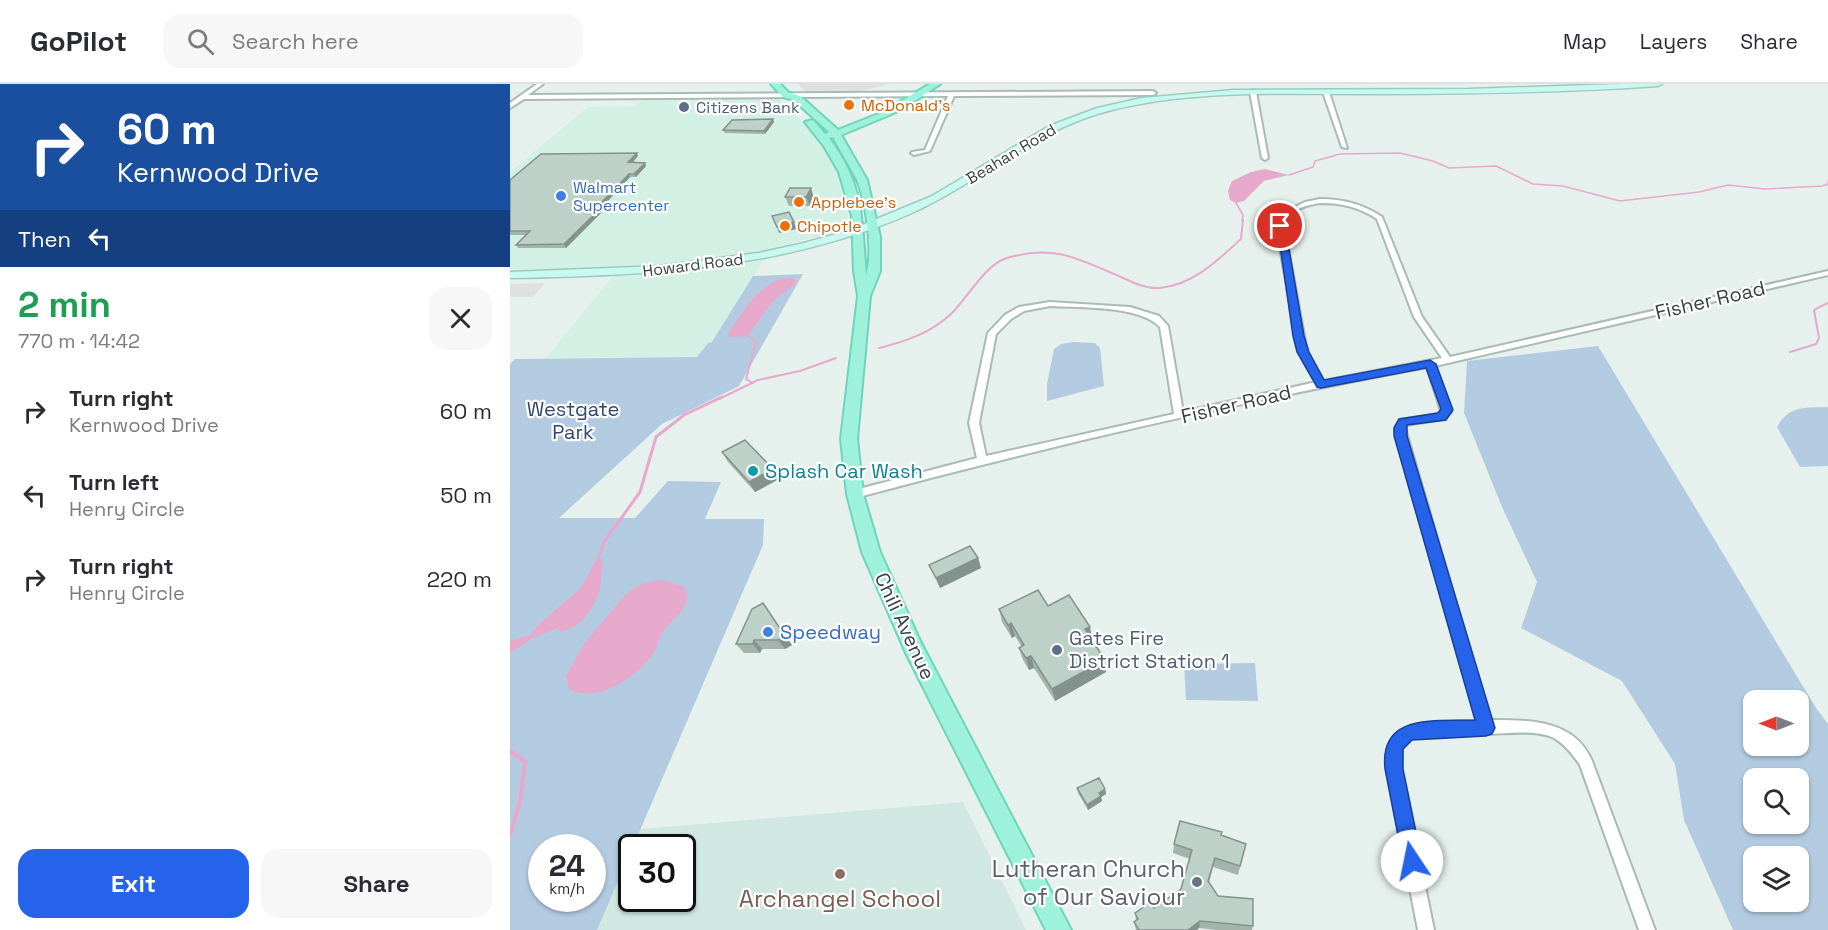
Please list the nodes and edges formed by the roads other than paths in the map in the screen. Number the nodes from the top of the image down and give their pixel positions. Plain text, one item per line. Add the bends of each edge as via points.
1 (540, 84) edge
2 (775, 84) edge
3 (936, 84) edge
4 (1658, 84) edge
5 (924, 89) edge
6 (1328, 90) edge
7 (1252, 92) junction
8 (1153, 93) dead end
9 (910, 94) junction
10 (952, 94) junction
11 (786, 95) junction
12 (523, 97) junction
13 (510, 106) edge
14 (868, 122) junction
15 (834, 132) junction
16 (822, 135) junction
17 (1345, 147) dead end
18 (845, 150) junction
19 (914, 153) dead end
20 (1265, 158) dead end
21 (872, 225) junction
22 (859, 230) junction
23 (1828, 273) edge
24 (510, 275) edge
25 (864, 296) junction
26 (1448, 360) junction
27 (1430, 364) junction
28 (1321, 384) junction
29 (1179, 416) junction
30 (982, 460) junction
31 (855, 494) junction
32 (1486, 728) junction
33 (1059, 930) edge
34 (1426, 930) edge
35 (1647, 930) edge

1 - 12 street
2 - 11 main road, Chili Avenue
3 - 5 main road
4 - 6 street, Beahan Road
5 - 9 main road
5 - 10 street
5 - 14 main road
6 - 7 street, Beahan Road
6 - 17 street
7 - 20 street
7 - 21 street, Beahan Road via 1162,98 1073,119 1032,138 949,191
8 - 10 street
9 - 11 street
9 - 15 main road
10 - 19 street via 927,151
11 - 12 street
11 - 15 main road, Chili Avenue via 797,98
11 - 16 main road, Chili Avenue via 784,99
12 - 13 street
14 - 15 main road
14 - 18 main road via 851,136
15 - 16 main road
15 - 18 main road, Chili Avenue
16 - 22 main road, Chili Avenue via 845,173
18 - 21 main road, Chili Avenue via 862,180
21 - 22 street, Howard Road
21 - 25 main road, Chili Avenue via 874,271
22 - 24 street, Howard Road via 775,254 708,265 640,272
22 - 25 main road, Chili Avenue via 859,273
23 - 26 street, Fisher Road
25 - 31 main road, Chili Avenue via 849,439
26 - 27 street, Fisher Road
26 - 28 street via 1418,317 1380,218 1350,204 1304,203 1285,214 1280,226 1303,352
27 - 28 street, Fisher Road
27 - 32 street via 1446,412 1436,418 1403,422 1401,436
28 - 29 street, Fisher Road
29 - 30 street, Fisher Road
29 - 30 street via 1164,326 1156,318 1130,309 1038,305 1008,316 992,333 974,423
30 - 31 street, Fisher Road
31 - 33 main road, Chili Avenue via 871,552 913,647
32 - 34 street via 1410,732 1395,745 1394,769
32 - 35 street via 1545,728 1568,739 1577,749 1585,761

